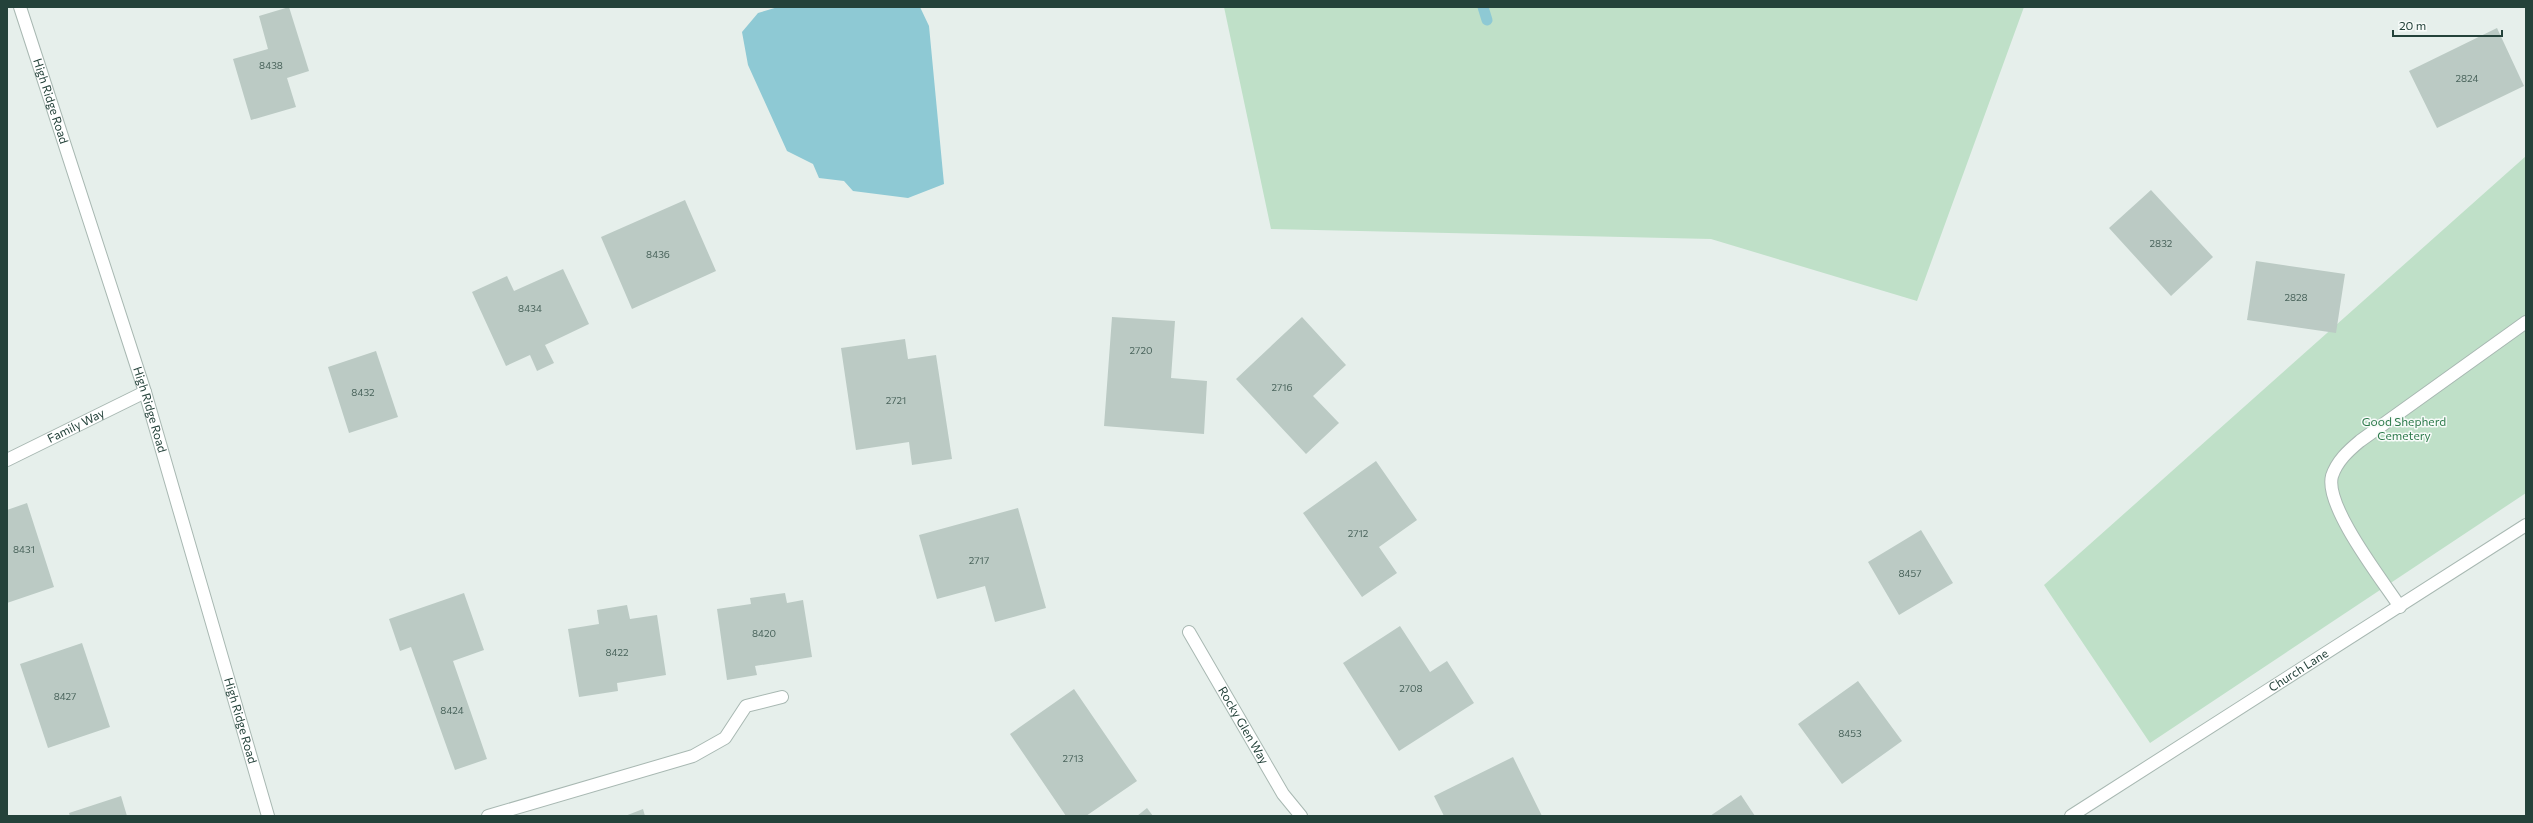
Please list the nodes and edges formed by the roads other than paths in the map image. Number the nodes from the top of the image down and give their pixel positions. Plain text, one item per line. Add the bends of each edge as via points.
1 (20, 7) edge
2 (2526, 322) edge
3 (145, 392) junction
4 (7, 460) edge
5 (2526, 525) edge
6 (2400, 607) junction
7 (1189, 632) dead end
8 (782, 696) dead end
9 (268, 816) edge
10 (488, 816) edge
11 (1301, 816) edge
12 (2071, 816) edge

1 - 3 street, High Ridge Road
2 - 6 street via 2360,441 2341,458 2332,477 2333,500 2346,526
3 - 4 street, Family Way
3 - 9 street, High Ridge Road
5 - 6 street, Church Lane
6 - 12 street, Church Lane
7 - 11 street, Rocky Glen Way via 1283,794
8 - 10 street via 746,706 725,738 693,756

